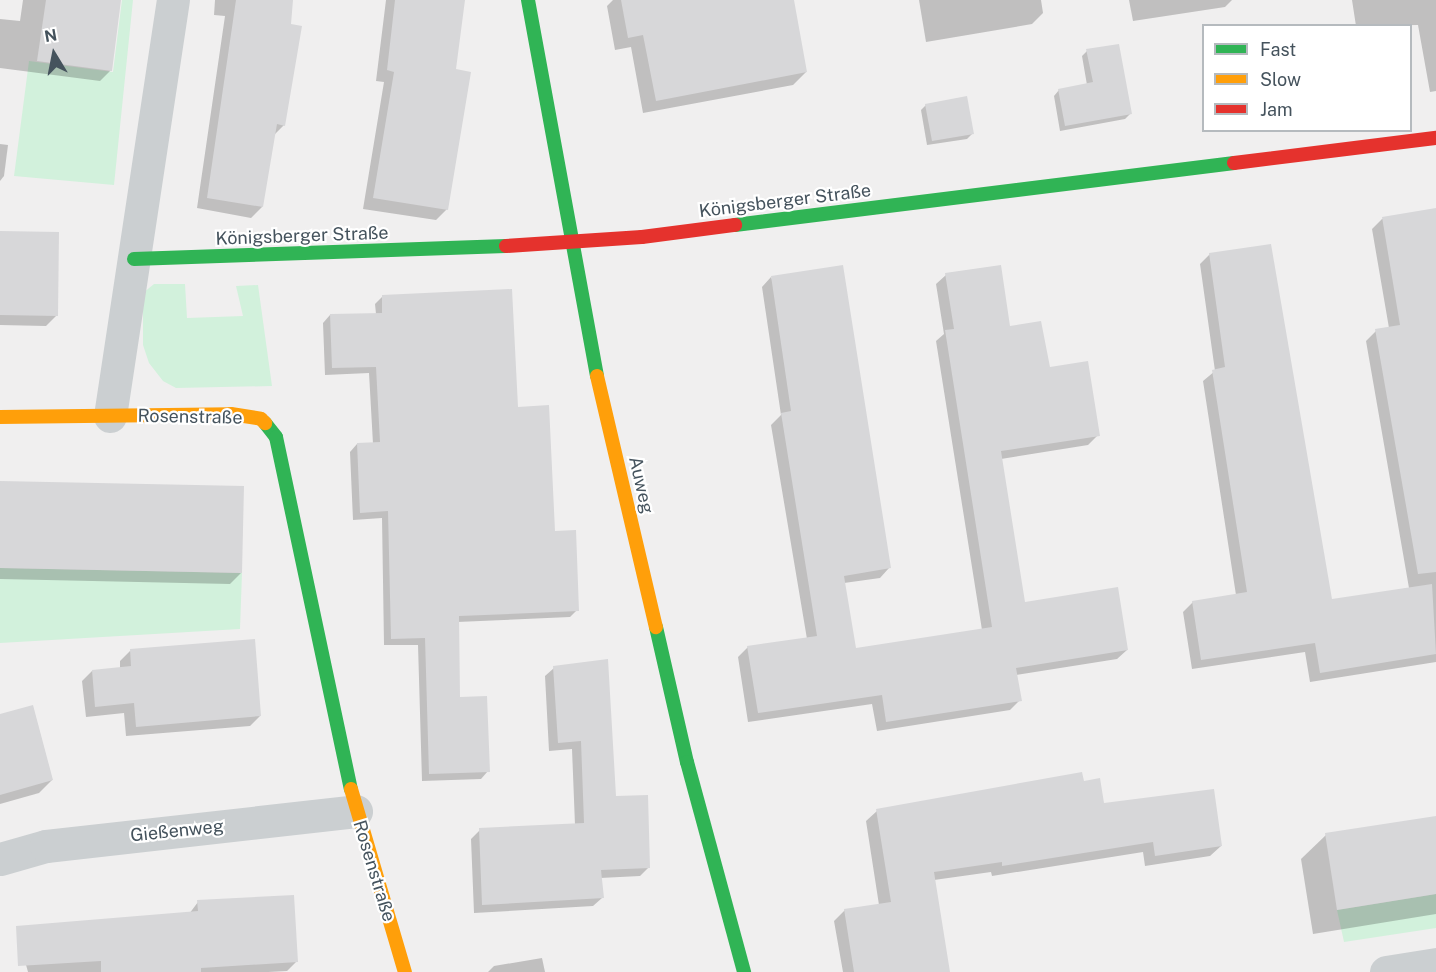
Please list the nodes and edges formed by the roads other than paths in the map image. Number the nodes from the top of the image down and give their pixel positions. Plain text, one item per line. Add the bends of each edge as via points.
1 (173, 0) edge
2 (528, 0) edge
3 (1436, 138) edge
4 (570, 243) junction
5 (135, 259) junction
6 (110, 416) junction
7 (0, 417) edge
8 (356, 811) junction
9 (0, 859) edge
10 (1436, 964) edge
11 (405, 972) edge
12 (744, 972) edge
13 (1386, 972) edge

1 - 5 street, Rosenstraße
2 - 4 street, Auweg
3 - 4 street, Königsberger Straße
4 - 5 street, Königsberger Straße
4 - 12 street, Auweg via 687,762
5 - 6 street, Rosenstraße
6 - 7 street
6 - 8 street, Rosenstraße via 231,414 261,419 276,437
8 - 9 street, Gießenweg via 46,846
8 - 11 street, Rosenstraße
10 - 13 street

